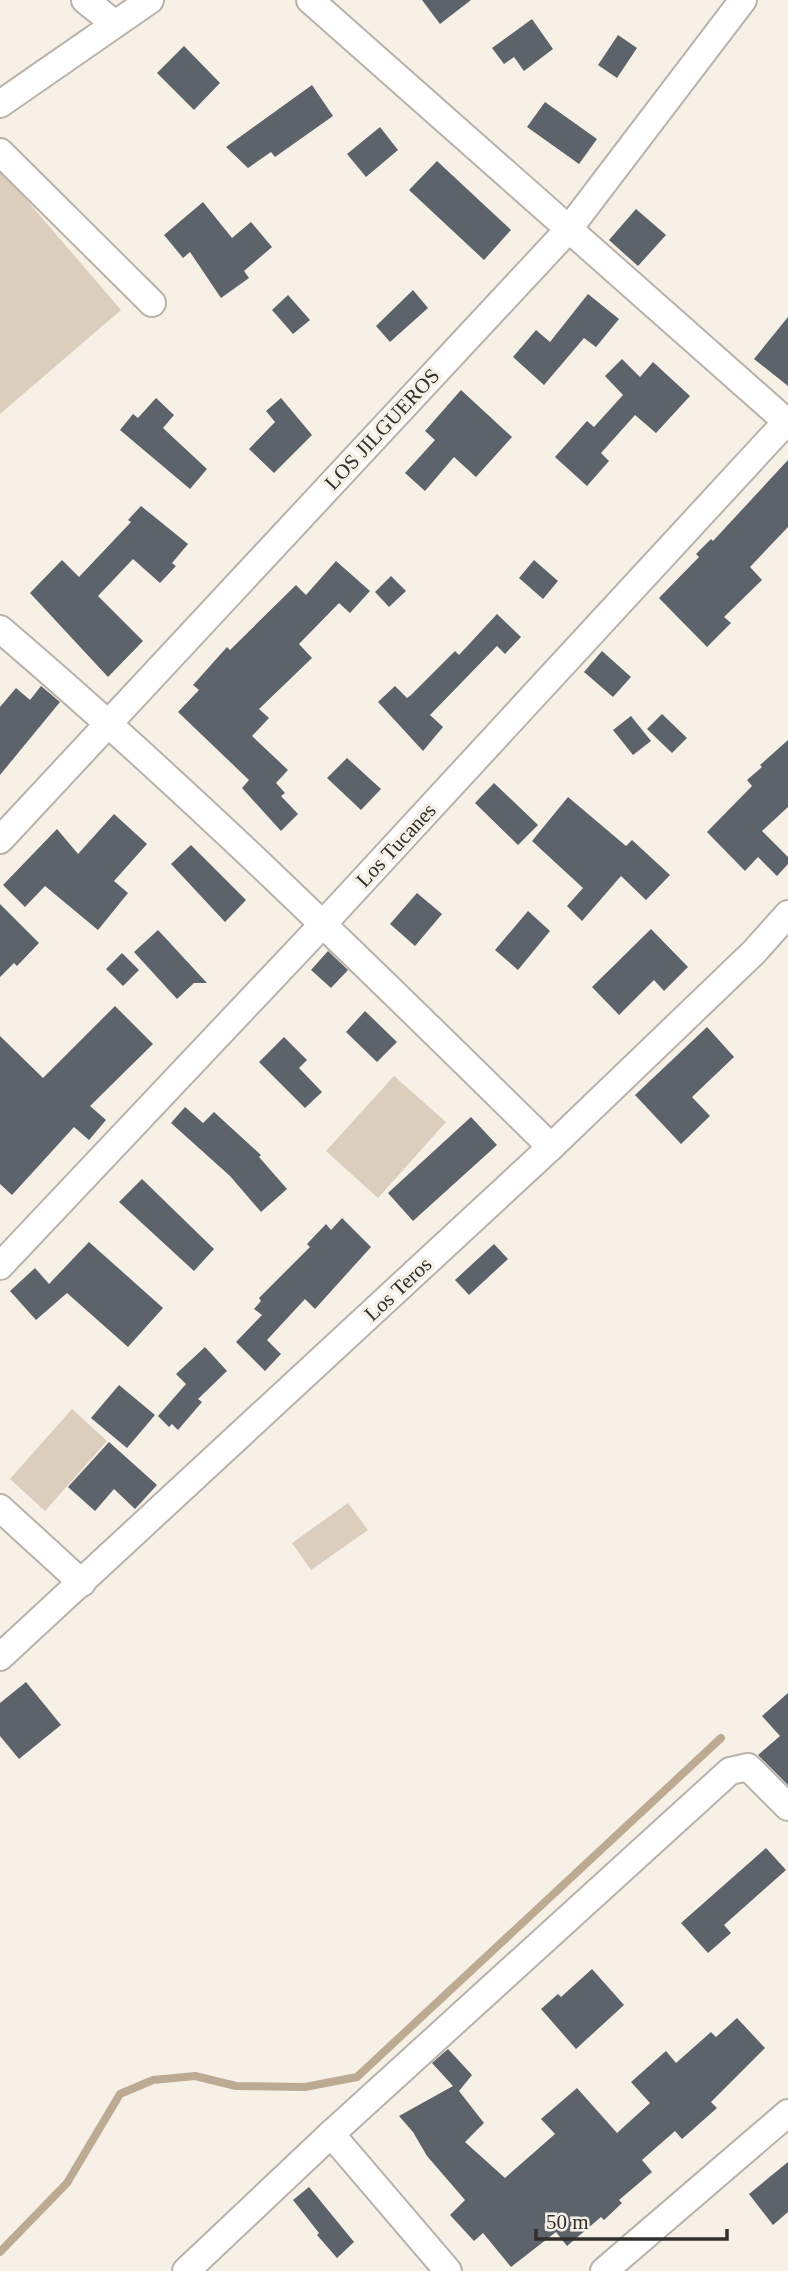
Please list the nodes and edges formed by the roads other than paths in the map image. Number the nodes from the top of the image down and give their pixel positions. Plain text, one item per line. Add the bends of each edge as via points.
1 (85, 0) edge
2 (150, 0) edge
3 (310, 0) edge
4 (743, 0) edge
5 (115, 24) junction
6 (0, 104) edge
7 (0, 152) edge
8 (568, 230) junction
9 (152, 303) dead end
10 (788, 421) edge
11 (0, 628) edge
12 (109, 722) junction
13 (0, 840) edge
14 (788, 914) edge
15 (323, 924) junction
16 (551, 1147) junction
17 (0, 1266) edge
18 (0, 1508) edge
19 (82, 1583) junction
20 (0, 1657) edge
21 (788, 1807) edge
22 (788, 2113) edge
23 (331, 2134) junction
24 (186, 2271) edge
25 (448, 2271) edge
26 (604, 2271) edge

1 - 5 street
2 - 5 street
3 - 8 street
4 - 8 street, LOS JILGUEROS
5 - 6 street
7 - 9 street
8 - 10 street
8 - 12 street, LOS JILGUEROS
10 - 15 street, Los Tucanes
11 - 12 street
12 - 13 street, LOS JILGUEROS
12 - 15 street
14 - 16 street, Los Teros
15 - 16 street
15 - 17 street, Los Tucanes
16 - 19 street, Los Teros
18 - 19 street
19 - 20 street, Los Teros
21 - 23 street via 748,1767 730,1771
22 - 26 street
23 - 24 street
23 - 25 street

